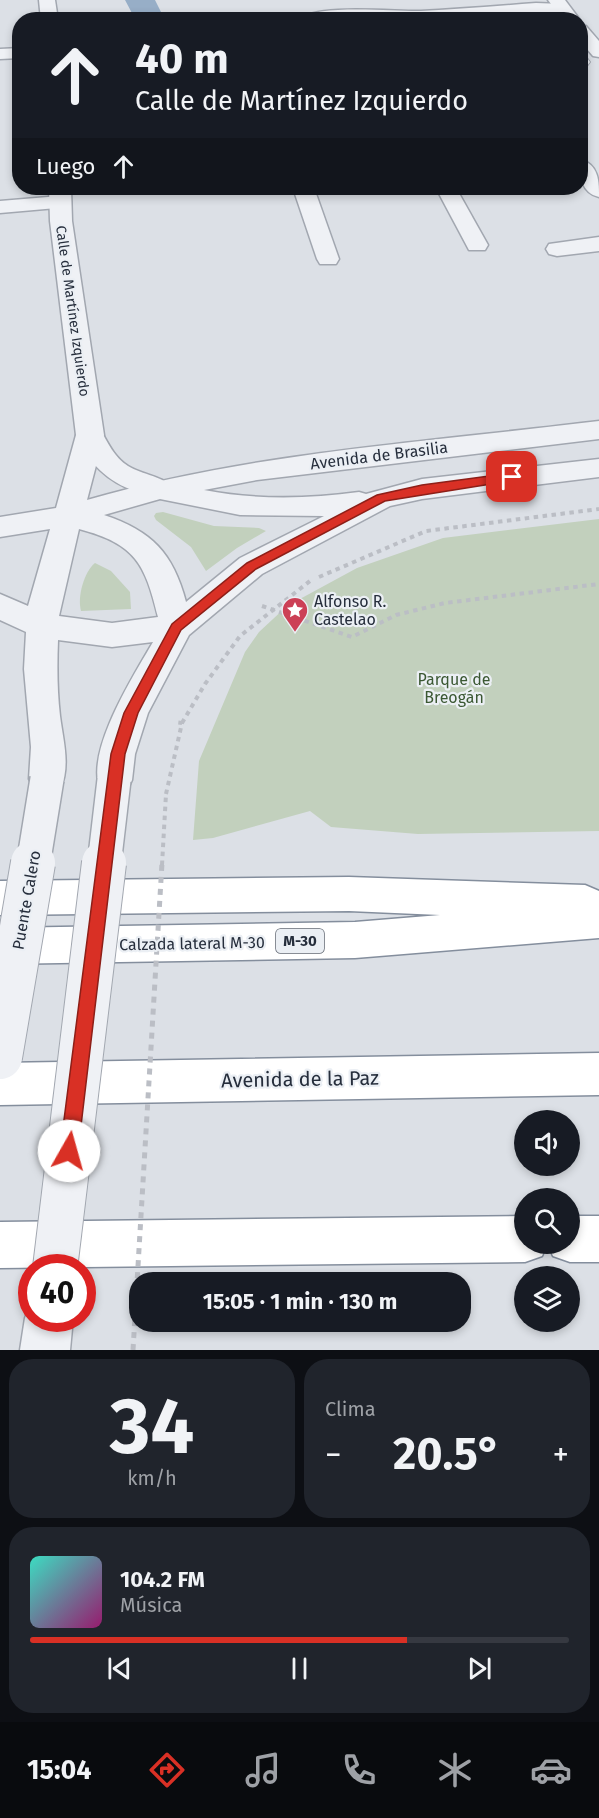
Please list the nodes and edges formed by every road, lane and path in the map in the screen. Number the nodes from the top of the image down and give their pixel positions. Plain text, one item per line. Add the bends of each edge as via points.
1 (399, 0) edge
2 (564, 10) edge
3 (409, 12) edge
4 (474, 12) edge
5 (588, 39) edge
6 (599, 52) edge
7 (588, 177) edge
8 (599, 192) edge
9 (60, 195) edge
10 (305, 195) edge
11 (451, 195) edge
12 (0, 207) edge
13 (599, 244) edge
14 (477, 245) dead end
15 (557, 249) dead end
16 (328, 259) dead end
17 (599, 430) edge
18 (90, 435) junction
19 (599, 468) edge
20 (159, 489) junction
21 (382, 498) junction
22 (599, 510) edge
23 (68, 516) junction
24 (0, 527) edge
25 (599, 584) edge
26 (224, 587) junction
27 (0, 606) edge
28 (272, 612) junction
29 (42, 626) junction
30 (177, 627) junction
31 (182, 723) dead end
32 (47, 779) joint
33 (166, 794) dead end
34 (0, 898) edge
35 (599, 903) edge
36 (599, 920) edge
37 (0, 946) edge
38 (0, 1057) edge
39 (599, 1074) edge
40 (0, 1084) edge
41 (514, 1239) edge
42 (580, 1239) edge
43 (599, 1239) edge
44 (0, 1245) edge
45 (57, 1254) edge
46 (47, 1332) edge
47 (45, 1350) edge
48 (134, 1350) edge

1 - 3 street
2 - 4 street
5 - 6 street
7 - 8 street
9 - 12 street
9 - 18 street, Calle de Martínez Izquierdo
10 - 16 street
11 - 14 street
13 - 15 street
17 - 20 street, Avenida de Brasilia via 289,466
18 - 20 street, Calle de Martínez Izquierdo via 100,459 115,471
18 - 23 street, Calle de Martínez Izquierdo
19 - 21 street via 422,489
20 - 21 street, Calle de Martínez Izquierdo via 202,501 270,507
20 - 23 street, Avenida de Brasilia
21 - 26 street via 251,566
22 - 28 path via 426,531 312,580
23 - 24 street, Avenida de Brasilia
23 - 29 street, Calle de Martínez Izquierdo via 47,587
23 - 30 street via 115,530 146,551 158,566
25 - 28 path via 445,603 396,615 352,637
26 - 28 path
26 - 30 street
27 - 29 street
28 - 31 path via 240,636
29 - 30 street via 112,635
29 - 32 street, Calle de Martínez Izquierdo via 40,669 48,747
30 - 45 street, bridge via 131,713 118,754
32 - 38 street, Puente Calero, bridge
33 - 48 path, bridge
34 - 35 highway via 350,894
36 - 37 highway, Calzada lateral M-30 / M-30 via 355,940
39 - 40 highway, Avenida de la Paz
41 - 44 highway
42 - 43 highway
46 - 47 street

